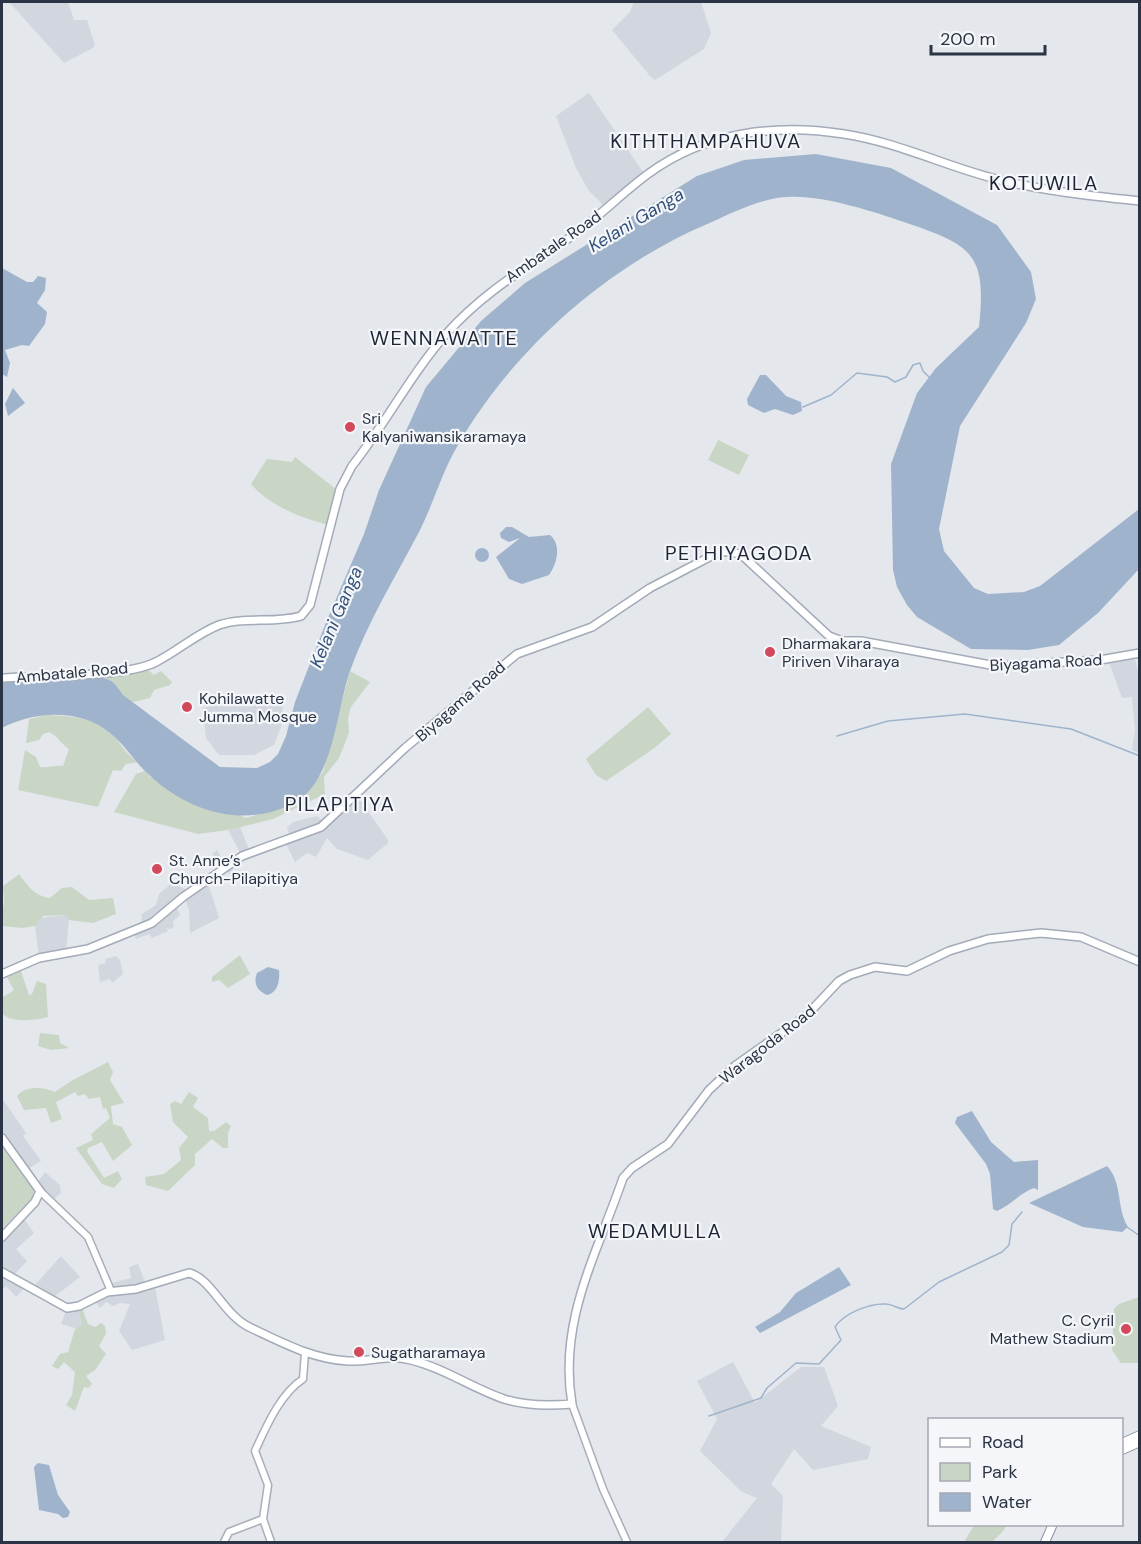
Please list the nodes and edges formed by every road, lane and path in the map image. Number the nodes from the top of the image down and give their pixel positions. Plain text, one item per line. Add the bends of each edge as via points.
1 (1140, 201) edge
2 (1140, 653) edge
3 (2, 678) edge
4 (1140, 962) edge
5 (2, 974) edge
6 (2, 1138) edge
7 (40, 1191) junction
8 (2, 1237) edge
9 (2, 1272) edge
10 (111, 1291) junction
11 (305, 1353) junction
12 (572, 1404) junction
13 (1140, 1435) edge
14 (1140, 1442) edge
15 (1123, 1443) edge
16 (1123, 1450) edge
17 (263, 1519) junction
18 (1052, 1526) edge
19 (1057, 1526) edge
20 (224, 1542) edge
21 (271, 1542) edge
22 (627, 1542) edge
23 (1045, 1542) edge
24 (1050, 1542) edge

1 - 3 main road, Ambatale Road via 1031,187 984,176 887,142 836,133 760,132 718,138 693,147 649,173 572,236 500,283 446,334 352,466 340,489 310,605 301,616 219,625 155,663 142,666 88,674
2 - 5 main road, Biyagama Road via 1100,660 996,666 861,641 842,641 821,631 745,558 721,551 650,588 591,627 511,657 321,827 243,856 152,923 88,949 39,958
4 - 12 main road, Waragoda Road via 1081,937 1029,934 963,946 907,971 875,967 839,981 807,1015 736,1065 709,1090 668,1144 622,1178 574,1310 568,1360
6 - 7 main road
7 - 8 main road via 35,1202
7 - 10 street via 88,1238
9 - 10 main road via 67,1308
10 - 11 main road via 136,1289 184,1273 194,1274 245,1325
11 - 12 main road via 331,1360 393,1356 411,1359 512,1401
11 - 17 street via 303,1380 282,1402 255,1451 268,1485
12 - 22 street
13 - 15 highway
14 - 16 highway
17 - 20 street via 229,1532
17 - 21 street
18 - 23 highway
19 - 24 highway

